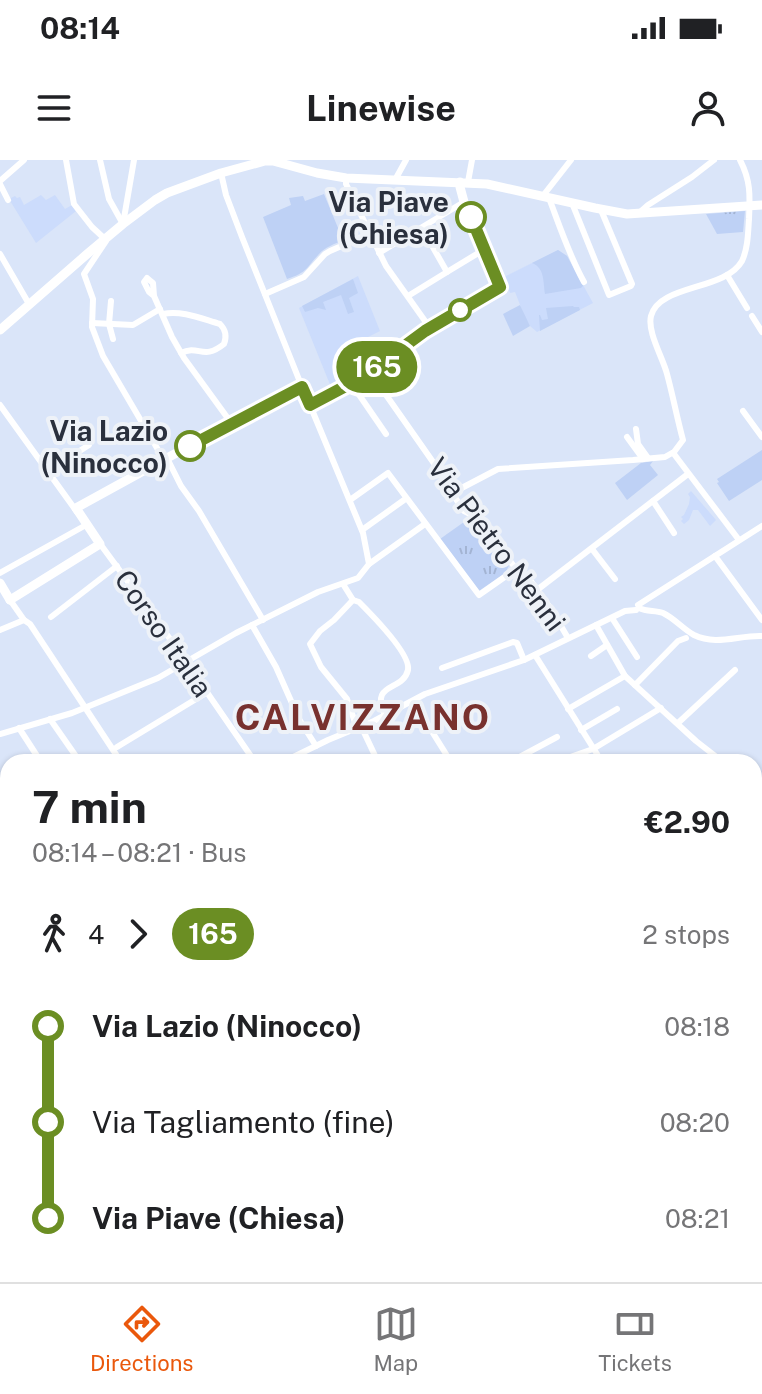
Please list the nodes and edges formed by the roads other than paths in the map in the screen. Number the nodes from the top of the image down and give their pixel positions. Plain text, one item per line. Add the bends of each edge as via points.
1 (24, 160) edge
2 (66, 160) edge
3 (100, 160) edge
4 (134, 160) edge
5 (406, 160) edge
6 (472, 160) edge
7 (571, 160) edge
8 (714, 160) edge
9 (740, 160) edge
10 (224, 170) junction
11 (346, 178) junction
12 (395, 180) junction
13 (0, 182) edge
14 (464, 182) junction
15 (545, 197) junction
16 (8, 200) dead end
17 (464, 202) junction
18 (572, 203) junction
19 (762, 205) edge
20 (750, 206) junction
21 (601, 210) junction
22 (639, 214) junction
23 (123, 224) junction
24 (422, 228) junction
25 (369, 234) junction
26 (107, 237) junction
27 (485, 249) junction
28 (379, 253) junction
29 (1, 260) edge
30 (447, 272) junction
31 (727, 275) junction
32 (584, 282) dead end
33 (265, 294) junction
34 (154, 296) dead end
35 (408, 296) junction
36 (111, 301) dead end
37 (29, 304) junction
38 (747, 308) dead end
39 (162, 312) junction
40 (752, 316) dead end
41 (92, 323) junction
42 (109, 324) junction
43 (430, 328) junction
44 (0, 330) edge
45 (762, 332) edge
46 (113, 339) dead end
47 (181, 353) junction
48 (370, 372) junction
49 (351, 383) junction
50 (302, 387) junction
51 (0, 405) edge
52 (310, 405) junction
53 (743, 411) dead end
54 (232, 424) junction
55 (78, 425) dead end
56 (636, 429) dead end
57 (386, 434) dead end
58 (627, 437) dead end
59 (762, 437) edge
60 (673, 453) junction
61 (165, 459) junction
62 (646, 459) junction
63 (48, 471) junction
64 (688, 474) junction
65 (454, 492) junction
66 (406, 499) junction
67 (350, 500) junction
68 (653, 501) junction
69 (74, 506) junction
70 (425, 524) junction
71 (86, 525) junction
72 (762, 526) edge
73 (362, 530) junction
74 (674, 533) dead end
75 (739, 540) junction
76 (100, 544) junction
77 (592, 549) junction
78 (715, 556) junction
79 (369, 564) junction
80 (117, 566) junction
81 (516, 569) junction
82 (0, 573) edge
83 (615, 579) dead end
84 (0, 583) edge
85 (343, 584) junction
86 (537, 590) junction
87 (0, 591) edge
88 (10, 600) junction
89 (353, 600) junction
90 (638, 608) junction
91 (51, 617) dead end
92 (612, 618) junction
93 (263, 620) junction
94 (762, 620) edge
95 (27, 622) junction
96 (252, 625) junction
97 (596, 625) junction
98 (0, 630) edge
99 (762, 636) edge
100 (568, 638) junction
101 (686, 638) dead end
102 (607, 645) junction
103 (535, 655) junction
104 (591, 656) dead end
105 (637, 657) dead end
106 (524, 660) junction
107 (185, 663) junction
108 (442, 668) dead end
109 (735, 670) dead end
110 (625, 676) junction
111 (635, 685) junction
112 (206, 693) junction
113 (86, 707) junction
114 (661, 708) junction
115 (568, 709) junction
116 (617, 709) dead end
117 (385, 715) junction
118 (50, 719) junction
119 (426, 722) dead end
120 (678, 723) junction
121 (359, 727) junction
122 (19, 728) junction
123 (581, 730) junction
124 (0, 734) edge
125 (557, 737) dead end
126 (316, 746) junction
127 (117, 747) dead end
128 (593, 749) junction
129 (36, 754) edge
130 (74, 754) edge
131 (116, 754) edge
132 (249, 754) edge
133 (300, 754) edge
134 (374, 754) edge
135 (446, 754) edge
136 (527, 754) edge
137 (579, 754) edge
138 (596, 754) edge
139 (713, 754) edge

1 - 13 street
2 - 26 street via 74,204
3 - 23 street via 109,199
4 - 23 street
5 - 12 street
6 - 14 street
7 - 15 street
8 - 22 street
9 - 20 street via 750,183
10 - 11 main road via 273,161
10 - 23 main road via 167,193
10 - 33 street via 226,195
11 - 12 main road
11 - 25 street
12 - 14 main road
13 - 16 street
14 - 15 main road
14 - 17 main road
15 - 18 main road
15 - 32 street
17 - 24 street
17 - 27 main road
18 - 21 main road
18 - 21 street via 609,295 632,284
19 - 20 main road
20 - 22 main road
20 - 31 street via 745,254
21 - 22 main road
23 - 26 main road
24 - 28 street
24 - 30 street
25 - 28 street
25 - 33 street via 330,251 304,277
26 - 37 main road
26 - 41 street via 84,274 93,299
27 - 30 street
27 - 43 main road via 500,287
28 - 35 street
29 - 37 street
30 - 35 street
31 - 38 street
31 - 60 street via 666,299 651,318 683,440
33 - 50 street
34 - 39 street
35 - 43 street
36 - 42 street
37 - 44 main road
39 - 42 street via 133,325
39 - 47 street
39 - 47 street via 224,328 224,344 212,353
40 - 45 street
41 - 42 street
41 - 61 street via 103,356
42 - 46 street
43 - 48 main road
47 - 54 street
48 - 49 main road
48 - 65 street, Via Pietro Nenni
49 - 52 main road
49 - 57 street
50 - 52 main road
50 - 54 main road
51 - 63 street, Corso Italia
52 - 67 street
53 - 59 street
54 - 61 main road
55 - 63 street via 89,445
56 - 62 street
58 - 62 street
60 - 62 street
60 - 64 street
61 - 69 main road
61 - 93 street
62 - 65 street via 498,469
63 - 69 street, Corso Italia
64 - 68 street
64 - 75 street
65 - 81 street, Via Pietro Nenni via 464,511 478,518
66 - 67 street via 388,473
66 - 70 street
66 - 73 street
67 - 73 street
68 - 74 street
68 - 77 street
69 - 71 street, Corso Italia
69 - 76 main road, Corso Italia
70 - 79 street
70 - 81 street via 479,595
71 - 76 street, Corso Italia
71 - 82 street
72 - 75 street
73 - 79 street
75 - 78 street
76 - 80 street, Corso Italia
76 - 88 main road
77 - 83 street
77 - 86 street
78 - 90 street
78 - 94 street
79 - 85 street via 358,578
80 - 91 street
80 - 107 street, Corso Italia
81 - 86 street, Via Pietro Nenni
84 - 88 main road
85 - 89 street
85 - 93 street
86 - 100 street, Via Pietro Nenni
87 - 88 main road
88 - 95 street
89 - 117 street via 378,622 407,664 405,675 383,693
89 - 121 street via 310,644
90 - 92 street
90 - 99 street via 664,614 709,640
92 - 97 street
92 - 105 street
93 - 96 street
95 - 98 street
95 - 113 street
96 - 107 street
96 - 126 street
97 - 100 street
97 - 102 street
100 - 103 street
101 - 111 street
102 - 104 street
102 - 110 street
103 - 106 street
103 - 115 street
106 - 108 street via 513,642
106 - 117 street
107 - 112 street, Corso Italia
107 - 113 street
109 - 120 street
110 - 111 street
110 - 115 street
111 - 114 street
112 - 127 street
112 - 132 street, Corso Italia
113 - 118 street
113 - 131 street
114 - 120 street
114 - 128 street
115 - 123 street
116 - 123 street
117 - 121 street
118 - 122 street
118 - 130 street
119 - 135 street
120 - 139 street
121 - 126 street
121 - 134 street
122 - 124 street
122 - 129 street
123 - 128 street
125 - 136 street
126 - 133 street
128 - 137 street
128 - 138 street

